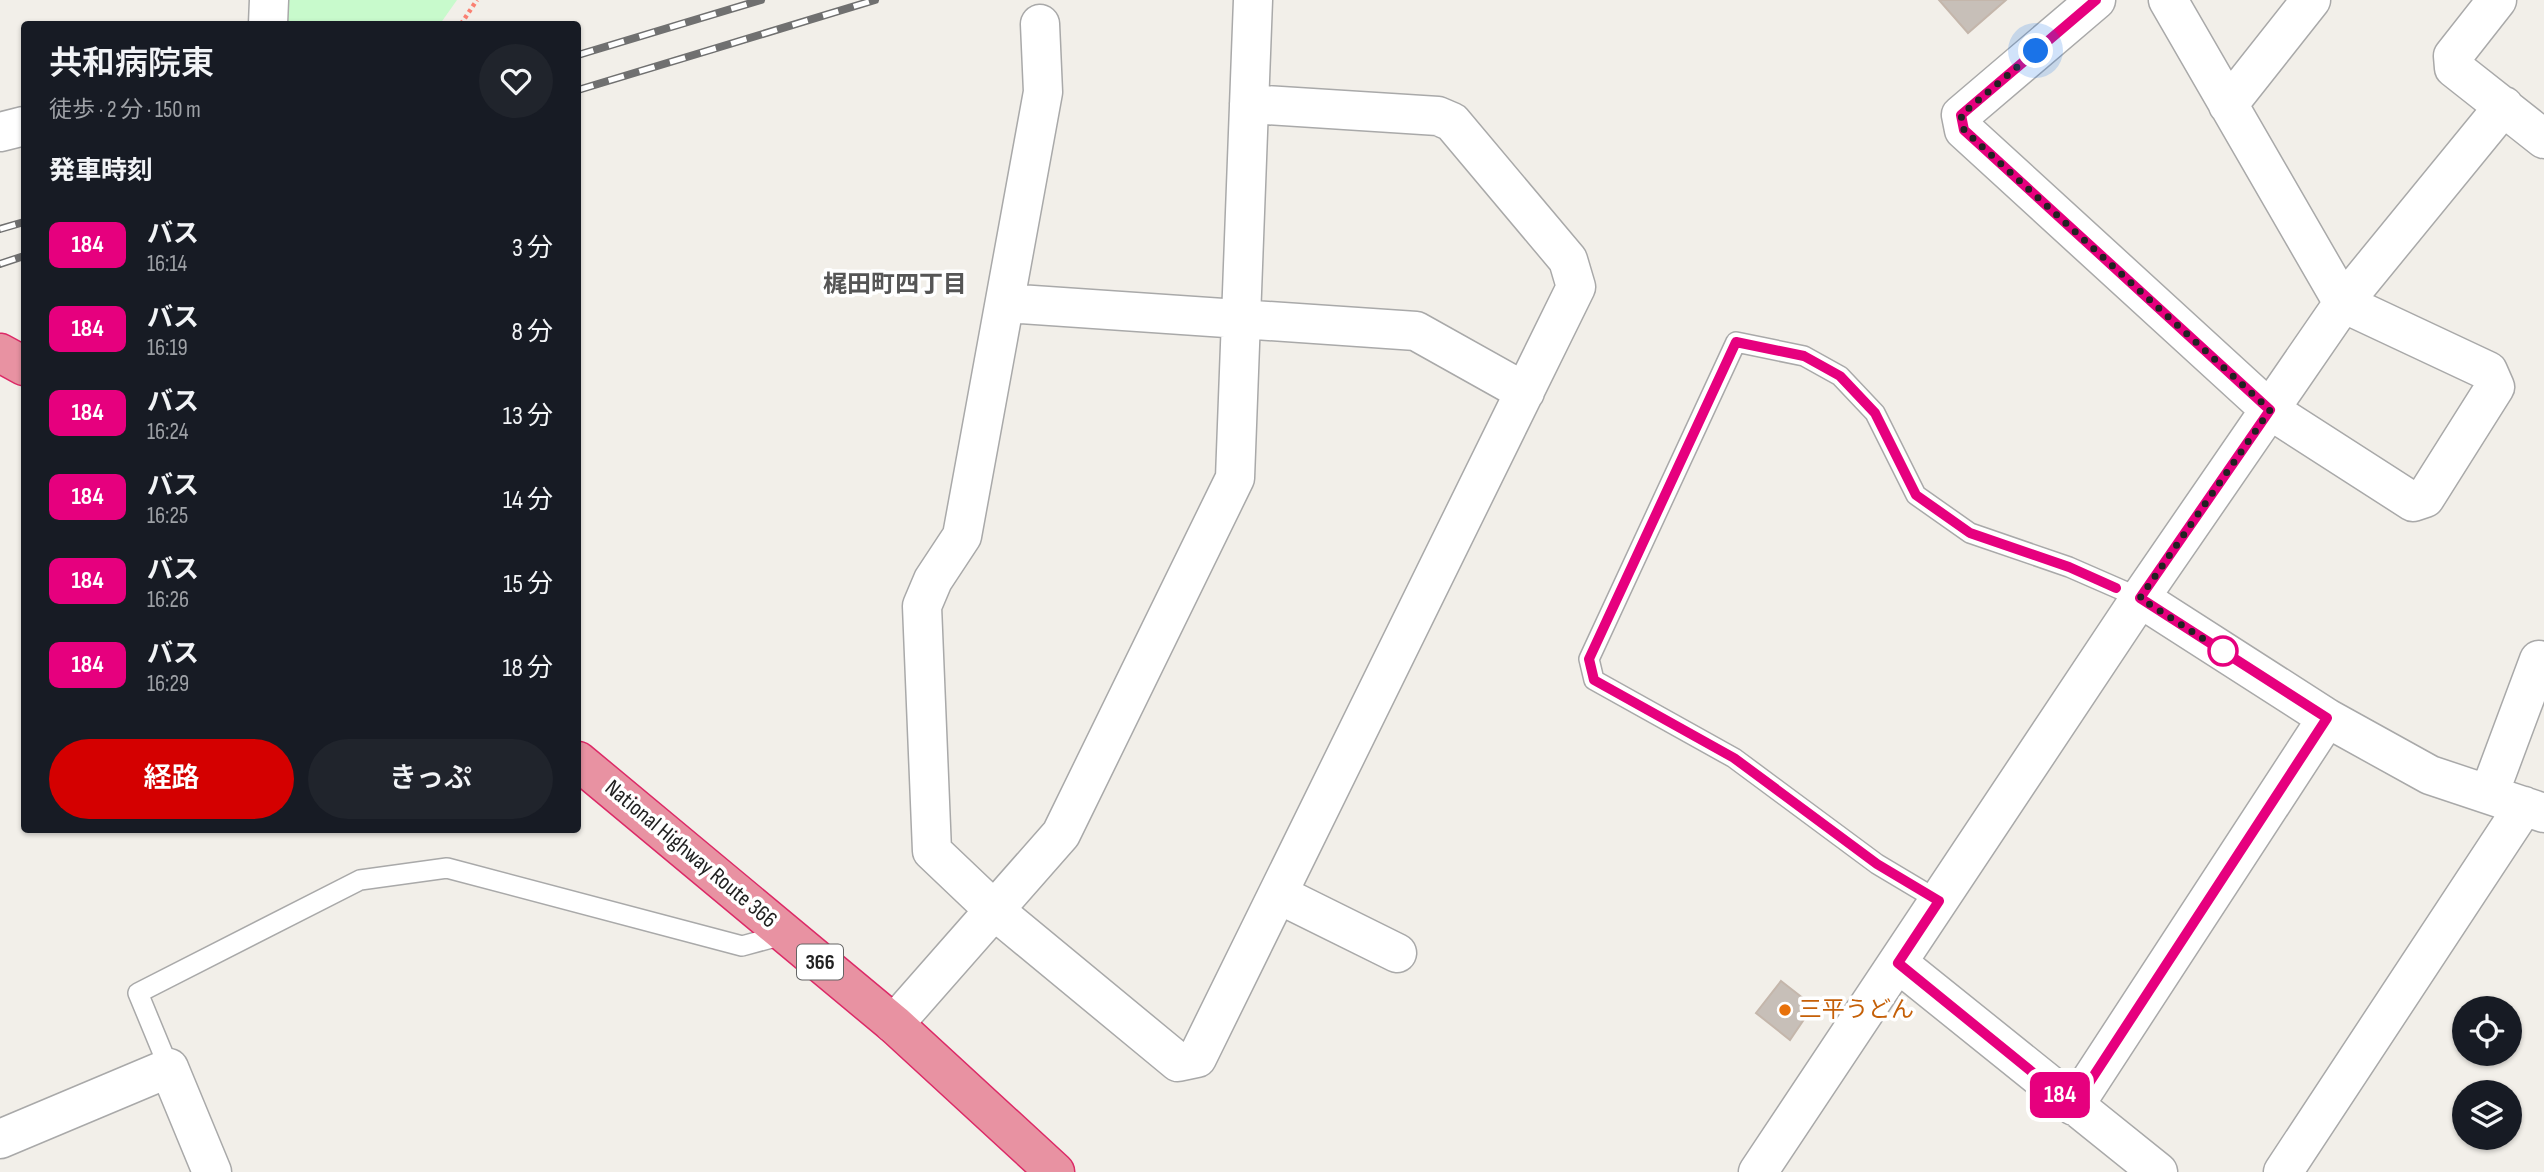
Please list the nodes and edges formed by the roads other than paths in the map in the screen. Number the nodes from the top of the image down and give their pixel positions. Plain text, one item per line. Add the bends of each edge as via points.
1 (269, 0) edge
2 (1253, 0) edge
3 (2096, 0) edge
4 (2168, 0) edge
5 (2311, 0) edge
6 (2497, 0) edge
7 (1041, 12) edge
8 (268, 21) edge
9 (1249, 104) junction
10 (2228, 105) junction
11 (2504, 106) junction
12 (21, 127) edge
13 (0, 132) edge
14 (2544, 139) edge
15 (1005, 303) junction
16 (2343, 303) junction
17 (1241, 320) junction
18 (0, 353) edge
19 (21, 364) edge
20 (1525, 391) junction
21 (2270, 410) junction
22 (2140, 598) junction
23 (2544, 662) edge
24 (2327, 718) junction
25 (581, 763) edge
26 (2519, 804) edge
27 (1278, 894) junction
28 (1939, 901) junction
29 (994, 910) junction
30 (787, 934) junction
31 (1398, 953) dead end
32 (1898, 963) junction
33 (894, 1024) junction
34 (169, 1068) junction
35 (2074, 1106) junction
36 (0, 1139) edge
37 (212, 1172) edge
38 (1055, 1172) edge
39 (1758, 1172) edge
40 (2158, 1172) edge
41 (2283, 1172) edge

1 - 8 street
2 - 9 street
3 - 21 street via 1961,115 1964,130
4 - 10 street
5 - 10 street
6 - 11 street via 2454,56 2454,68
7 - 15 street via 1043,92
9 - 17 street
9 - 20 street via 1438,116 1452,122 1568,260 1576,287
10 - 16 street
11 - 14 street
11 - 16 street
12 - 13 street
15 - 17 street
15 - 29 street via 962,536 922,606 932,850
16 - 21 street
16 - 21 street via 2488,371 2495,387 2424,498 2413,502
17 - 20 street via 1416,331
17 - 29 street via 1235,478 1061,834
18 - 19 highway
20 - 27 street
21 - 22 street
22 - 24 street
22 - 28 street
22 - 28 lane via 2069,567 1970,533 1916,495 1875,413 1840,376 1804,356 1736,342 1589,659 1594,680 1734,758 1877,864
23 - 26 street via 2539,660
24 - 26 street via 2430,775
24 - 35 street
25 - 30 highway, National Highway Route 366 / 366
26 - 41 street
27 - 29 street via 1197,1058 1178,1062
27 - 31 street
28 - 32 street
29 - 33 street
30 - 33 highway, National Highway Route 366 / 366
30 - 34 lane via 742,946 447,868 360,880 138,993
32 - 35 street
32 - 39 street
33 - 38 highway, National Highway Route 366 / 366
34 - 36 street
34 - 37 street
35 - 40 street

